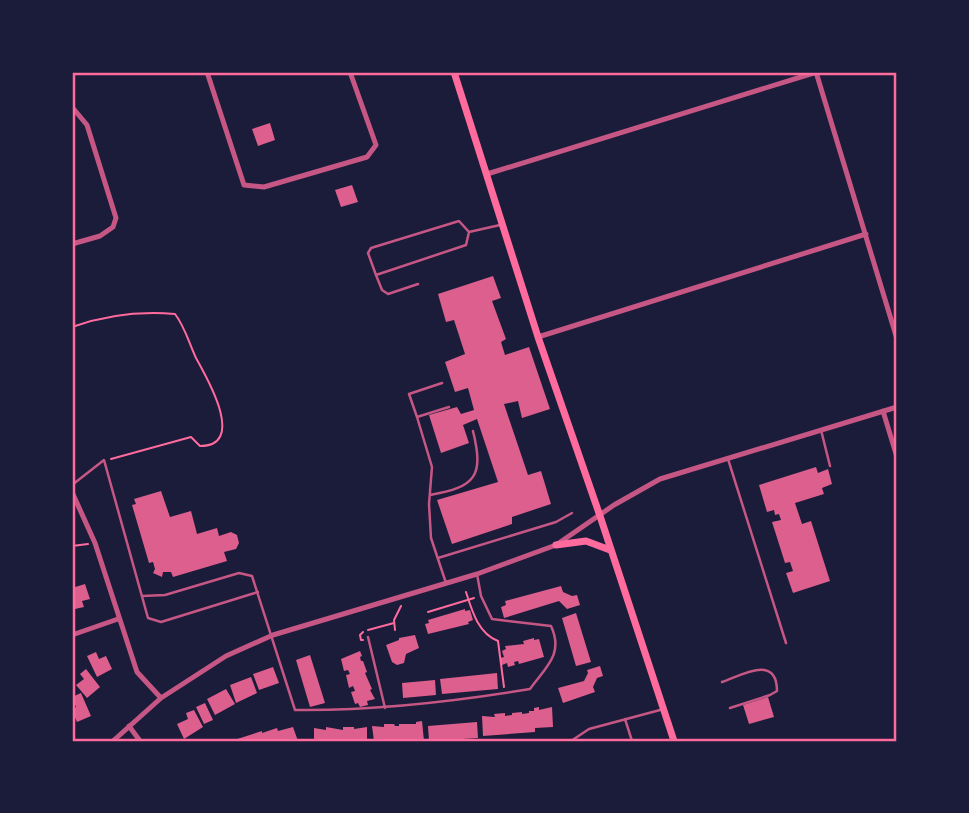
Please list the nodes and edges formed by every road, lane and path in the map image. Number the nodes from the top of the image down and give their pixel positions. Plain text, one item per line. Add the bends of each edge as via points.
1 (207, 72) edge
2 (350, 72) edge
3 (454, 72) edge
4 (816, 72) edge
5 (72, 107) edge
6 (487, 174) junction
7 (503, 224) junction
8 (469, 232) junction
9 (866, 233) junction
10 (72, 244) edge
11 (376, 275) junction
12 (418, 284) dead end
13 (72, 327) edge
14 (538, 337) junction
15 (897, 339) edge
16 (442, 383) dead end
17 (449, 407) dead end
18 (897, 407) edge
19 (883, 411) junction
20 (417, 417) junction
21 (821, 430) junction
22 (473, 431) dead end
23 (897, 457) edge
24 (728, 459) junction
25 (104, 460) junction
26 (831, 466) dead end
27 (72, 485) edge
28 (72, 492) edge
29 (430, 495) junction
30 (572, 513) dead end
31 (600, 516) junction
32 (95, 543) junction
33 (556, 545) junction
34 (72, 547) edge
35 (610, 550) junction
36 (438, 558) junction
37 (477, 574) junction
38 (446, 583) junction
39 (258, 592) junction
40 (466, 592) dead end
41 (405, 595) junction
42 (142, 596) junction
43 (481, 596) junction
44 (468, 599) junction
45 (428, 611) dead end
46 (118, 619) junction
47 (394, 624) junction
48 (395, 630) dead end
49 (72, 635) edge
50 (272, 635) junction
51 (368, 638) joint
52 (786, 643) dead end
53 (722, 682) dead end
54 (505, 693) junction
55 (160, 698) junction
56 (385, 708) junction
57 (730, 708) dead end
58 (664, 709) junction
59 (625, 719) junction
60 (130, 726) junction
61 (113, 741) edge
62 (140, 741) edge
63 (571, 741) edge
64 (632, 741) edge
65 (674, 741) edge

1 - 2 street via 244,185 264,187 367,157 376,145
3 - 6 main road
4 - 6 street
4 - 9 street
5 - 10 street via 87,125 116,218 113,227 100,236
6 - 7 main road
7 - 8 lane
7 - 14 main road
8 - 11 lane via 466,244
8 - 11 lane via 459,221 370,248
9 - 14 street
9 - 15 street
11 - 12 lane via 388,294
13 - 25 path via 96,318 144,312 175,314 210,381 223,425 211,446 200,446 191,438
14 - 31 main road
16 - 20 lane via 409,394
17 - 20 lane
18 - 19 street
19 - 21 street
19 - 23 street
20 - 29 lane via 432,467
21 - 24 street
21 - 26 lane
22 - 29 lane via 479,458 472,481
24 - 31 street via 660,480
24 - 52 lane
25 - 27 lane
25 - 42 lane
28 - 32 street
29 - 36 lane via 430,528
30 - 36 lane
31 - 33 street
31 - 35 main road
32 - 34 path
32 - 46 street
33 - 35 main road via 586,541
33 - 37 street
35 - 58 main road
36 - 38 lane
37 - 38 street
37 - 43 lane
38 - 41 street
39 - 42 lane via 252,576 239,573 165,595
39 - 42 lane via 161,622 148,618
39 - 50 lane
40 - 44 path
41 - 47 path
41 - 50 street
43 - 44 path
43 - 54 lane via 492,619 551,626 558,640 553,658 530,689
44 - 45 path
44 - 54 path via 479,626 498,641
46 - 49 street
46 - 55 street via 137,672
47 - 48 path
47 - 51 path via 360,635 361,640
50 - 55 street via 226,656
50 - 56 lane via 295,710
51 - 56 lane
53 - 57 lane via 768,669 777,684 777,691 770,695
54 - 56 lane
55 - 60 street
58 - 59 lane
58 - 65 main road
59 - 63 lane via 589,729
59 - 64 lane
60 - 61 street
60 - 62 street

